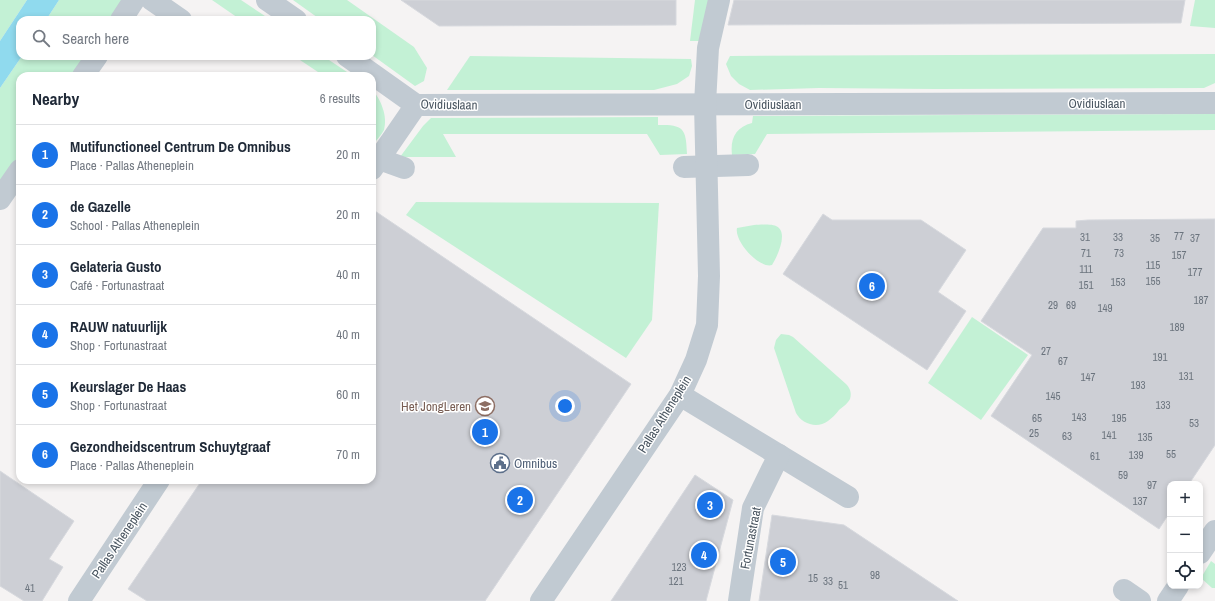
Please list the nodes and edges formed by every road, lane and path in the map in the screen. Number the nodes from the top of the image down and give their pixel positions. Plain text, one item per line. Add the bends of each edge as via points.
1 (134, 0) edge
2 (152, 0) edge
3 (267, 0) edge
4 (719, 0) edge
5 (124, 16) edge
6 (175, 16) edge
7 (290, 16) edge
8 (94, 60) edge
9 (353, 60) edge
10 (86, 72) edge
11 (370, 72) edge
12 (376, 77) edge
13 (1215, 103) edge
14 (705, 104) junction
15 (416, 105) junction
16 (376, 157) edge
17 (376, 161) edge
18 (748, 165) dead end
19 (684, 166) dead end
20 (706, 166) junction
21 (404, 168) dead end
22 (16, 176) edge
23 (0, 199) edge
24 (680, 395) junction
25 (779, 455) junction
26 (157, 484) edge
27 (848, 497) dead end
28 (1215, 531) edge
29 (1203, 549) edge
30 (1176, 589) edge
31 (79, 601) edge
32 (541, 601) edge
33 (739, 601) edge
34 (1168, 601) edge

1 - 5 street
2 - 6 street
3 - 7 street
4 - 14 street, Pallas Atheneplein via 708,48
8 - 10 street
9 - 11 street, Ovidiuslaan
12 - 15 street, Ovidiuslaan
13 - 14 street, Ovidiuslaan
14 - 15 street, Ovidiuslaan
14 - 20 street, Pallas Atheneplein
15 - 16 street
17 - 21 street
18 - 20 street
19 - 20 street
20 - 24 street, Pallas Atheneplein via 709,276 707,325 696,360
22 - 23 street
24 - 25 street
24 - 32 street, Pallas Atheneplein
25 - 27 street
25 - 33 street, Fortunastraat via 753,508
26 - 31 street, Pallas Atheneplein
28 - 29 street
30 - 34 street

